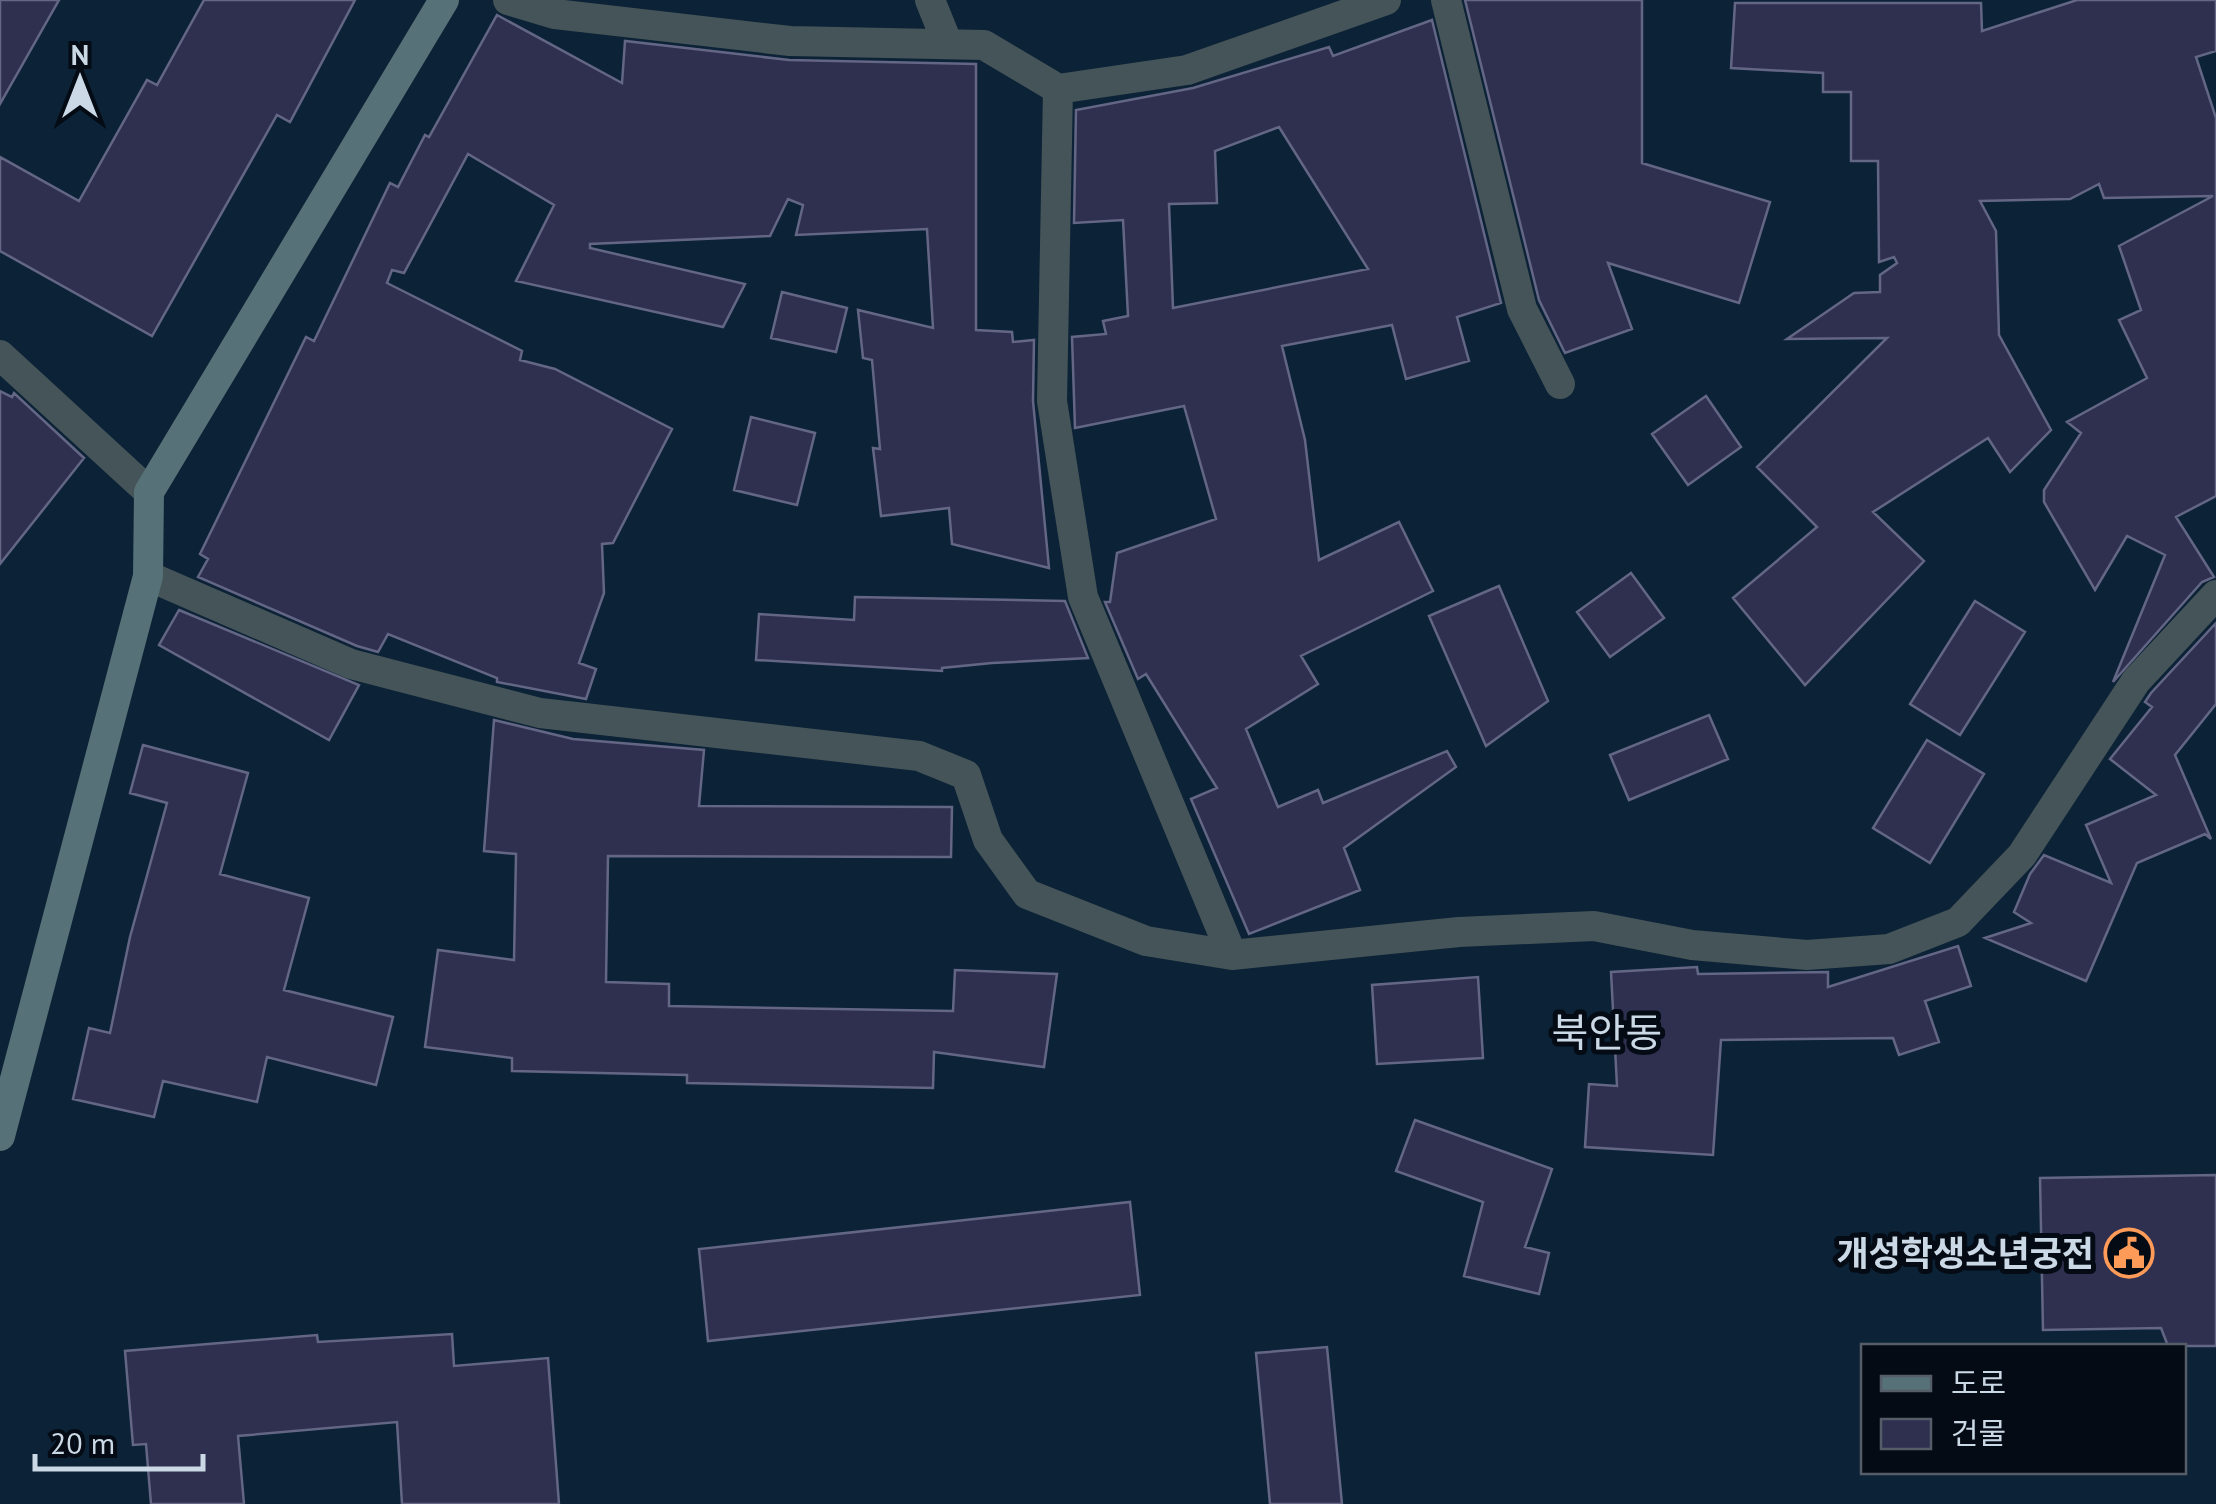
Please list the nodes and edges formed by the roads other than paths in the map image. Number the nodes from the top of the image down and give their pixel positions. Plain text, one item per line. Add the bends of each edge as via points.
1 (444, 0) edge
2 (508, 0) edge
3 (930, 0) edge
4 (1386, 0) edge
5 (1446, 0) edge
6 (947, 42) junction
7 (1058, 89) junction
8 (0, 355) edge
9 (1560, 384) dead end
10 (149, 492) junction
11 (148, 576) junction
12 (2216, 595) edge
13 (1232, 955) junction
14 (0, 1136) edge

1 - 10 main road
2 - 6 street via 555,14 790,41
3 - 6 street
4 - 7 street via 1188,70
5 - 9 street via 1522,309
6 - 7 street via 984,45
7 - 13 street via 1052,401 1083,597
8 - 10 street
10 - 11 main road
11 - 13 street via 351,664 540,713 919,756 966,775 988,840 1027,894 1146,942
11 - 14 main road
12 - 13 street via 2136,681 2022,855 1958,922 1889,949 1806,955 1692,945 1594,926

